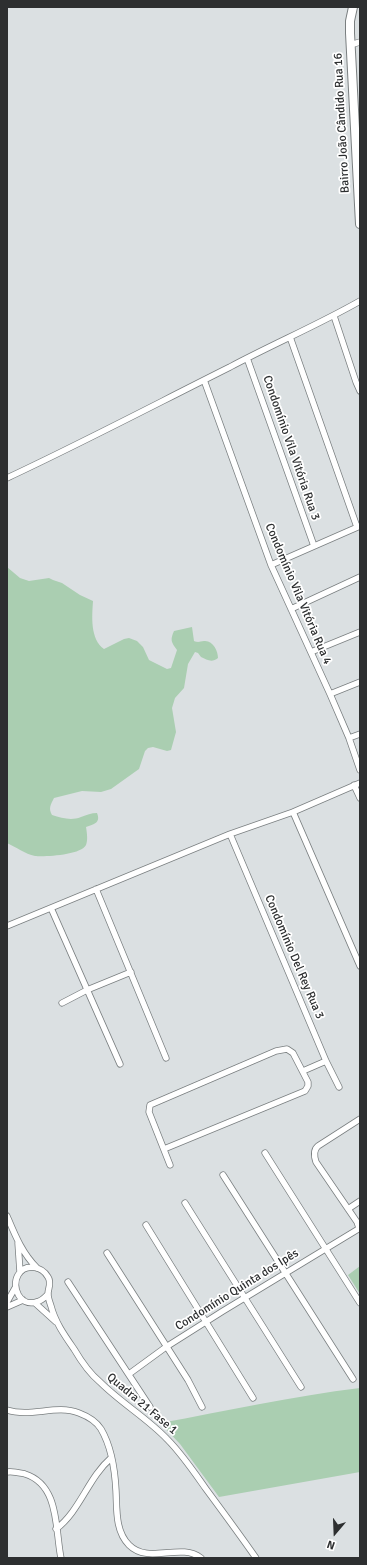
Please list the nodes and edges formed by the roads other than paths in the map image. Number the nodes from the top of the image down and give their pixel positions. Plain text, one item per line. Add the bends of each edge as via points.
1 (353, 7) edge
2 (360, 42) edge
3 (350, 45) junction
4 (356, 98) edge
5 (357, 134) edge
6 (358, 173) edge
7 (360, 224) edge
8 (360, 301) edge
9 (334, 316) junction
10 (290, 337) junction
11 (247, 358) junction
12 (204, 380) junction
13 (360, 390) edge
14 (7, 478) edge
15 (359, 526) edge
16 (314, 546) junction
17 (271, 565) junction
18 (360, 577) edge
19 (291, 609) junction
20 (360, 632) edge
21 (311, 652) junction
22 (360, 682) edge
23 (330, 694) junction
24 (360, 734) edge
25 (349, 738) junction
26 (360, 770) edge
27 (357, 784) edge
28 (360, 798) edge
29 (293, 812) junction
30 (230, 834) junction
31 (96, 889) junction
32 (51, 908) junction
33 (7, 926) edge
34 (360, 966) edge
35 (131, 972) junction
36 (88, 990) junction
37 (62, 1003) dead end
38 (166, 1058) dead end
39 (326, 1061) junction
40 (120, 1064) dead end
41 (303, 1070) junction
42 (339, 1087) dead end
43 (360, 1119) edge
44 (164, 1149) junction
45 (265, 1153) dead end
46 (170, 1165) dead end
47 (223, 1175) dead end
48 (360, 1201) edge
49 (185, 1203) dead end
50 (348, 1209) junction
51 (7, 1216) edge
52 (146, 1225) dead end
53 (360, 1228) edge
54 (17, 1241) junction
55 (326, 1248) junction
56 (107, 1253) dead end
57 (37, 1268) junction
58 (20, 1272) junction
59 (286, 1273) junction
60 (68, 1282) dead end
61 (15, 1288) junction
62 (48, 1294) junction
63 (246, 1298) junction
64 (23, 1300) junction
65 (7, 1302) edge
66 (35, 1303) junction
67 (360, 1304) edge
68 (7, 1307) edge
69 (206, 1322) junction
70 (58, 1323) junction
71 (166, 1347) junction
72 (129, 1374) junction
73 (353, 1379) dead end
74 (301, 1387) dead end
75 (253, 1398) dead end
76 (150, 1407) dead end
77 (202, 1407) dead end
78 (7, 1410) edge
79 (111, 1458) junction
80 (7, 1472) edge
81 (56, 1529) junction
82 (61, 1558) edge
83 (201, 1558) edge
84 (256, 1558) edge

1 - 3 street, Bairro João Cândido Rua 16
2 - 3 street
3 - 4 street, Bairro João Cândido Rua 16
4 - 5 street, Bairro João Cândido Rua 16
5 - 6 street, Bairro João Cândido Rua 16
6 - 7 street, Bairro João Cândido Rua 16
8 - 9 street
9 - 10 street
9 - 13 street
10 - 11 street
10 - 15 street
11 - 12 street
11 - 16 street, Condomínio Vila Vitória Rua 3
12 - 14 street via 67,451
12 - 17 street, Condomínio Vila Vitória Rua 4
15 - 16 street
16 - 17 street
17 - 19 street, Condomínio Vila Vitória Rua 4
18 - 19 street
19 - 21 street, Condomínio Vila Vitória Rua 4
20 - 21 street
21 - 23 street, Condomínio Vila Vitória Rua 4
22 - 23 street
23 - 25 street, Condomínio Vila Vitória Rua 4
24 - 25 street
25 - 26 street, Condomínio Vila Vitória Rua 4
27 - 28 street
27 - 29 street
29 - 30 street
29 - 34 street
30 - 31 street
30 - 39 street, Condomínio Del Rey Rua 3
31 - 32 street
31 - 35 street
32 - 33 street
32 - 36 street
35 - 36 street
35 - 38 street
36 - 37 street
36 - 40 street
39 - 41 street
39 - 42 street, Condomínio Del Rey Rua 3
41 - 44 street via 308,1084 305,1090
41 - 44 street via 293,1053 287,1049 281,1050 153,1103 149,1112
43 - 50 street via 318,1146 314,1154 316,1162
44 - 46 street
45 - 55 street
47 - 59 street
48 - 50 street
49 - 63 street
50 - 53 street
51 - 54 street
52 - 69 street
53 - 55 street, Condomínio Quinta dos Ipês
54 - 57 street
54 - 58 street
55 - 59 street, Condomínio Quinta dos Ipês
55 - 67 street
56 - 71 street
57 - 58 street via 25,1268
57 - 62 street via 44,1271 49,1278 51,1286
58 - 61 street via 16,1278
59 - 63 street, Condomínio Quinta dos Ipês
59 - 73 street
60 - 72 street
61 - 64 street
61 - 65 street
62 - 66 street
62 - 70 street, Quadra 21 Fase 1
63 - 69 street, Condomínio Quinta dos Ipês
63 - 74 street
64 - 66 street
64 - 68 street
66 - 70 street, Quadra 21 Fase 1
69 - 71 street, Condomínio Quinta dos Ipês
69 - 75 street
70 - 84 street, Quadra 21 Fase 1 via 94,1377 160,1431 177,1449
71 - 72 street, Condomínio Quinta dos Ipês
71 - 77 street
72 - 76 street
78 - 79 street via 28,1414 65,1410 85,1416 100,1428
79 - 81 street via 98,1472 69,1516
79 - 83 street via 115,1473 118,1526 129,1545 147,1554 180,1551 197,1554
80 - 81 street via 30,1476 44,1487 54,1506
81 - 82 street

